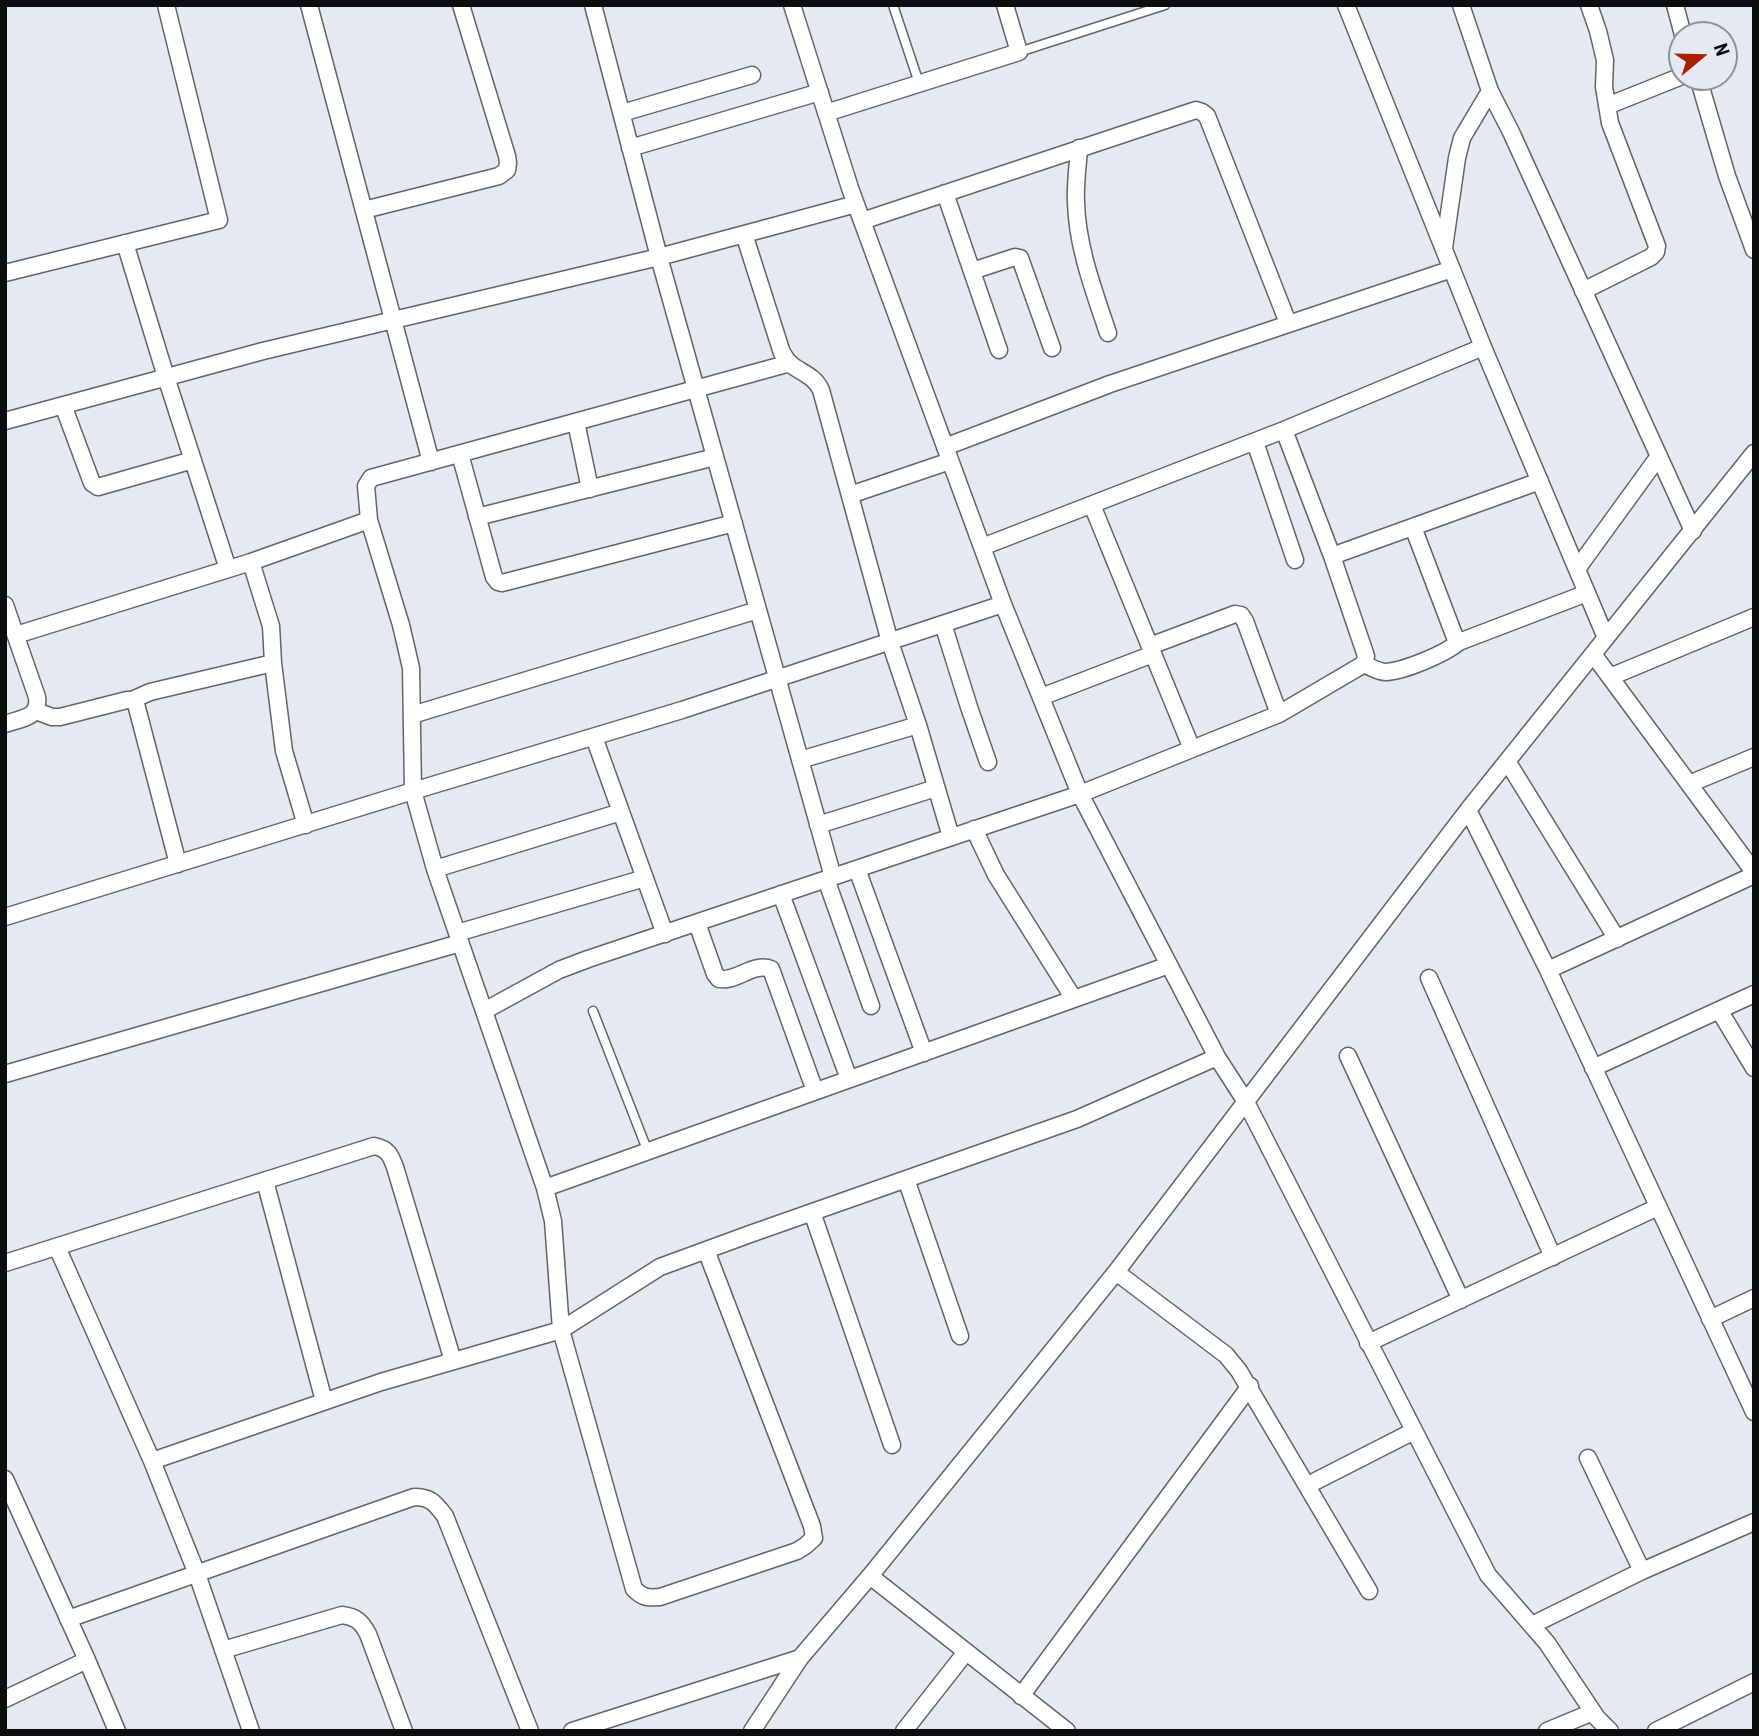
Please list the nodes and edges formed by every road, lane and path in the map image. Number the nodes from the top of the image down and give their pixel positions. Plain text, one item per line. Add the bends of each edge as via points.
1 (166, 5) edge
2 (309, 5) edge
3 (461, 5) edge
4 (593, 5) edge
5 (792, 5) edge
6 (893, 5) edge
7 (1005, 5) edge
8 (1165, 5) edge
9 (1346, 5) edge
10 (1461, 5) edge
11 (1589, 5) edge
12 (1019, 52) junction
13 (752, 75) dead end
14 (1668, 82) edge
15 (919, 83) junction
16 (1490, 91) junction
17 (1702, 91) edge
18 (820, 92) junction
19 (1607, 106) junction
20 (622, 113) junction
21 (826, 113) junction
22 (630, 148) junction
23 (1079, 148) junction
24 (945, 193) junction
25 (856, 204) junction
26 (364, 210) junction
27 (862, 221) junction
28 (744, 234) junction
29 (125, 243) junction
30 (1444, 250) junction
31 (1754, 250) edge
32 (659, 257) junction
33 (1452, 269) junction
34 (972, 271) junction
35 (5, 273) edge
36 (1583, 291) junction
37 (393, 320) junction
38 (1288, 323) junction
39 (1108, 333) dead end
40 (1483, 347) junction
41 (1052, 348) dead end
42 (999, 350) dead end
43 (789, 363) junction
44 (166, 377) junction
45 (696, 389) junction
46 (63, 405) junction
47 (5, 421) edge
48 (576, 422) junction
49 (1284, 430) junction
50 (1255, 442) junction
51 (1754, 453) edge
52 (460, 454) junction
53 (948, 454) junction
54 (1659, 456) junction
55 (715, 457) junction
56 (193, 460) junction
57 (430, 462) junction
58 (1540, 481) junction
59 (590, 489) junction
60 (849, 495) junction
61 (1092, 505) junction
62 (477, 517) junction
63 (369, 520) junction
64 (734, 523) junction
65 (1413, 527) junction
66 (1693, 531) junction
67 (982, 547) junction
68 (1332, 556) junction
69 (1296, 560) dead end
70 (251, 562) junction
71 (228, 569) junction
72 (1577, 569) junction
73 (1587, 593) junction
74 (1003, 604) junction
75 (5, 605) edge
76 (758, 610) junction
77 (1754, 617) edge
78 (943, 624) junction
79 (16, 635) junction
80 (1606, 638) junction
81 (890, 642) junction
82 (1459, 642) junction
83 (1151, 650) junction
84 (1593, 654) junction
85 (273, 663) junction
86 (1364, 664) junction
87 (1610, 677) junction
88 (777, 679) junction
89 (1041, 697) junction
90 (132, 700) junction
91 (36, 711) junction
92 (1279, 714) junction
93 (412, 715) junction
94 (5, 724) edge
95 (918, 725) junction
96 (594, 737) junction
97 (1192, 749) junction
98 (1754, 757) edge
99 (800, 760) junction
100 (1507, 761) junction
101 (988, 762) dead end
102 (1689, 784) junction
103 (936, 788) junction
104 (413, 791) junction
105 (1080, 794) junction
106 (1468, 810) junction
107 (621, 812) junction
108 (306, 825) junction
109 (818, 825) junction
110 (974, 829) junction
111 (951, 837) junction
112 (178, 864) junction
113 (435, 869) junction
114 (857, 869) junction
115 (1754, 874) edge
116 (645, 878) junction
117 (829, 878) junction
118 (781, 894) junction
119 (5, 917) edge
120 (697, 923) junction
121 (664, 934) junction
122 (458, 938) junction
123 (1617, 939) junction
124 (1169, 965) junction
125 (1548, 970) junction
126 (1429, 978) dead end
127 (1754, 994) edge
128 (1074, 999) junction
129 (871, 1006) dead end
130 (1719, 1010) junction
131 (484, 1011) junction
132 (593, 1011) dead end
133 (924, 1053) junction
134 (1348, 1056) dead end
135 (1217, 1057) junction
136 (1593, 1068) junction
137 (1754, 1068) edge
138 (5, 1074) edge
139 (849, 1079) junction
140 (815, 1091) junction
141 (1246, 1102) junction
142 (648, 1152) junction
143 (906, 1179) junction
144 (265, 1181) junction
145 (545, 1188) junction
146 (1658, 1208) junction
147 (812, 1212) junction
148 (57, 1247) junction
149 (706, 1250) junction
150 (1553, 1256) junction
151 (5, 1263) edge
152 (1116, 1272) junction
153 (1754, 1298) edge
154 (1461, 1300) junction
155 (1710, 1319) junction
156 (561, 1330) junction
157 (960, 1336) dead end
158 (1368, 1343) junction
159 (453, 1361) junction
160 (1250, 1386) junction
161 (324, 1401) junction
162 (1754, 1412) edge
163 (1414, 1431) junction
164 (892, 1445) dead end
165 (1588, 1458) dead end
166 (152, 1461) junction
167 (5, 1479) edge
168 (1308, 1485) junction
169 (1754, 1522) edge
170 (1642, 1571) junction
171 (197, 1574) junction
172 (870, 1576) junction
173 (1369, 1591) dead end
174 (68, 1619) junction
175 (1532, 1625) junction
176 (223, 1650) junction
177 (966, 1652) junction
178 (800, 1658) junction
179 (87, 1660) junction
180 (1752, 1686) edge
181 (1021, 1696) junction
182 (5, 1699) edge
183 (1593, 1712) junction
184 (117, 1731) edge
185 (251, 1731) edge
186 (404, 1731) edge
187 (530, 1731) edge
188 (572, 1731) edge
189 (752, 1731) edge
190 (904, 1731) edge
191 (1067, 1731) edge
192 (1547, 1731) edge
193 (1610, 1731) edge
194 (1656, 1731) edge

1 - 29 street via 219,220
2 - 26 street
3 - 26 street via 507,156 507,170 499,176
4 - 20 street
5 - 18 street
6 - 15 lane
7 - 12 street
8 - 12 lane
9 - 30 street
10 - 16 street
11 - 19 street via 1605,60
12 - 15 street
13 - 20 street
14 - 19 street
15 - 21 street
16 - 30 street via 1462,138
16 - 36 street
17 - 31 street
18 - 21 street
18 - 22 street
19 - 36 street via 1657,246 1651,257
20 - 22 street
21 - 25 street
22 - 32 street
23 - 24 street
23 - 38 street via 1196,110 1207,116
23 - 39 street via 1077,218
24 - 27 street
24 - 34 street
25 - 27 street
25 - 28 street
26 - 37 street
27 - 53 street
28 - 32 street
28 - 43 street
29 - 35 street
29 - 44 street
30 - 33 street
32 - 37 street
32 - 45 street
33 - 38 street
33 - 40 street
34 - 41 street via 1020,258
34 - 42 street
36 - 54 street
37 - 44 street
37 - 57 street
38 - 53 street via 1111,384
40 - 49 street
40 - 58 street
43 - 45 street
43 - 60 street via 818,383
44 - 46 street
44 - 56 street
45 - 48 street
45 - 55 street
46 - 47 street
46 - 56 street via 92,483 98,487
48 - 52 street
48 - 59 street
49 - 50 street
49 - 68 street
50 - 61 street
50 - 69 street
51 - 66 street
52 - 57 street
52 - 62 street
53 - 60 street
53 - 67 street
54 - 66 street
54 - 72 street
55 - 59 street
55 - 64 street
56 - 71 street
57 - 63 street via 371,478 366,486
58 - 65 street
58 - 72 street
59 - 62 street
60 - 81 street
61 - 67 street
61 - 83 street
62 - 64 street via 494,577 502,583
63 - 70 street
63 - 93 street via 407,645
64 - 76 street
65 - 68 street
65 - 82 street
66 - 80 street
67 - 74 street
68 - 86 street via 1366,656
70 - 71 street
70 - 85 street via 271,626
71 - 79 street
72 - 73 street
73 - 80 street
73 - 82 street
74 - 78 street
74 - 89 street
75 - 79 street
76 - 88 street
76 - 93 street
77 - 87 street
78 - 81 street
78 - 101 street
79 - 91 street via 37,697
80 - 84 street
81 - 88 street
81 - 95 street
82 - 86 street via 1441,654 1397,670 1380,671
83 - 89 street
83 - 92 street via 1241,615
83 - 97 street
84 - 87 street
84 - 100 street
85 - 90 street
85 - 108 street via 284,751
86 - 92 street
87 - 102 street
88 - 96 street
88 - 99 street
89 - 105 street
90 - 91 street via 60,717
90 - 112 street
91 - 94 street
92 - 97 street
93 - 104 street
95 - 99 street
95 - 103 street
96 - 104 street
96 - 107 street
97 - 105 street
98 - 102 street
99 - 109 street
100 - 106 street
100 - 123 street
102 - 115 street
103 - 109 street
103 - 111 street
104 - 108 street
104 - 113 street
105 - 110 street
105 - 124 street
106 - 125 street
106 - 141 street
107 - 113 street
107 - 116 street
108 - 112 street
109 - 117 street
110 - 111 street
110 - 128 street via 996,875
111 - 114 street
112 - 119 street
113 - 122 street
114 - 117 street
114 - 133 street
115 - 123 street
116 - 121 street
116 - 122 street
117 - 118 street
117 - 129 street
118 - 120 street
118 - 139 street
120 - 121 street
120 - 140 street via 719,978 760,967 771,969
121 - 131 street via 559,970
122 - 131 street
122 - 138 street
123 - 125 street
124 - 128 street
124 - 135 street
125 - 136 street
126 - 150 street
127 - 130 street
128 - 133 street
130 - 136 street
130 - 137 street
131 - 145 street
132 - 142 lane
133 - 139 street
134 - 154 street
135 - 141 street
135 - 143 street via 1077,1119
136 - 146 street
139 - 140 street
140 - 142 street
141 - 152 street
141 - 158 street
142 - 145 street
143 - 147 street
143 - 157 street
144 - 148 street
144 - 159 street via 374,1146 384,1148 395,1167
144 - 161 street
145 - 156 street via 553,1221
146 - 150 street
146 - 155 street
147 - 149 street
147 - 164 street
148 - 151 street
148 - 166 street
149 - 156 street via 660,1268
149 - 156 street via 812,1526 814,1538 797,1551 660,1597 641,1597 634,1590
150 - 154 street
152 - 160 street via 1226,1355
152 - 172 street
153 - 155 street
154 - 158 street
155 - 162 street
156 - 159 street
158 - 163 street
159 - 161 street
160 - 168 street
160 - 181 street
161 - 166 street
163 - 168 street
163 - 175 street via 1488,1575
165 - 170 street
166 - 171 street
167 - 174 street
168 - 173 street
169 - 170 street
170 - 175 street
171 - 174 street
171 - 176 street
171 - 187 street via 414,1497 426,1497 445,1516
172 - 177 street
172 - 178 street
174 - 179 street
175 - 183 street
176 - 185 street
176 - 186 street via 342,1615 354,1617 368,1634
177 - 181 street
177 - 190 street
178 - 188 street
178 - 189 street
179 - 182 street
179 - 184 street
180 - 194 street
181 - 191 street
183 - 192 street
183 - 193 street

